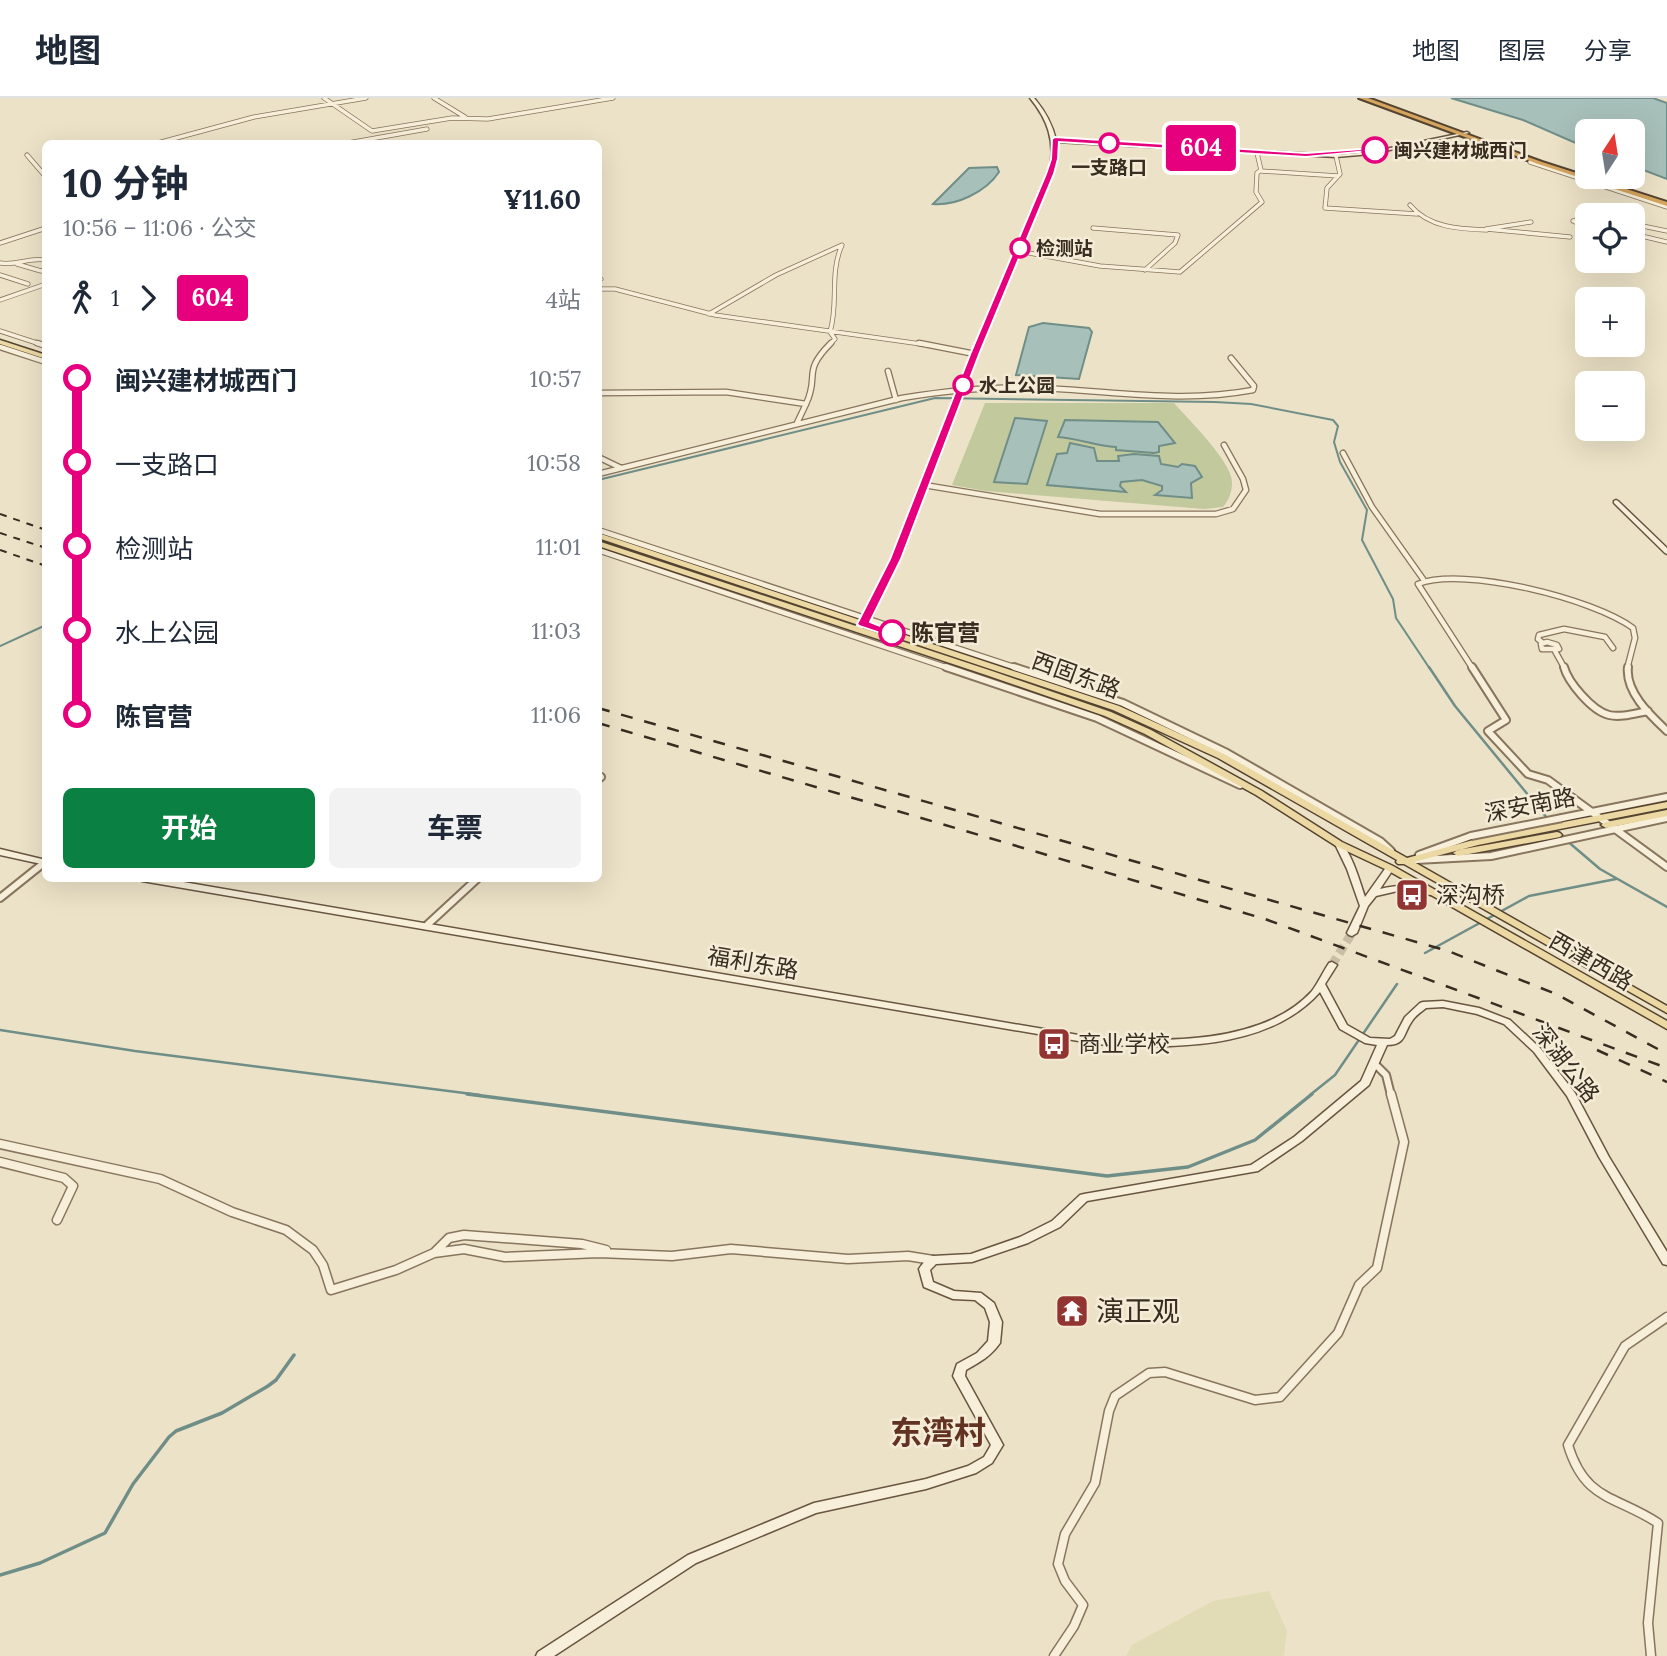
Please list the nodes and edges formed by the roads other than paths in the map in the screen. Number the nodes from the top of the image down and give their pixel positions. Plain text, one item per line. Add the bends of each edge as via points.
1 (324, 98) edge
2 (366, 98) edge
3 (434, 98) edge
4 (577, 98) edge
5 (613, 98) edge
6 (1032, 98) edge
7 (1362, 98) edge
8 (1370, 98) edge
9 (585, 103) junction
10 (332, 104) junction
11 (467, 118) junction
12 (427, 129) dead end
13 (1463, 133) junction
14 (169, 140) edge
15 (365, 140) edge
16 (1055, 140) junction
17 (1257, 153) junction
18 (27, 155) dead end
19 (1336, 156) junction
20 (1530, 162) dead end
21 (1261, 170) junction
22 (42, 172) edge
23 (1575, 172) edge
24 (1338, 176) junction
25 (1625, 189) edge
26 (1667, 204) edge
27 (1409, 205) dead end
28 (1417, 214) junction
29 (1531, 222) dead end
30 (1645, 226) edge
31 (1093, 228) dead end
32 (42, 229) edge
33 (1487, 230) junction
34 (1667, 231) edge
35 (1570, 237) dead end
36 (1645, 237) edge
37 (1667, 242) edge
38 (0, 243) edge
39 (1018, 251) junction
40 (42, 259) edge
41 (0, 263) edge
42 (16, 263) junction
43 (1146, 270) junction
44 (42, 271) edge
45 (0, 275) edge
46 (28, 285) dead end
47 (42, 285) edge
48 (602, 289) edge
49 (0, 300) edge
50 (709, 314) junction
51 (830, 332) junction
52 (0, 333) edge
53 (0, 344) edge
54 (42, 347) edge
55 (975, 354) junction
56 (1231, 358) dead end
57 (42, 359) edge
58 (888, 371) dead end
59 (602, 393) edge
60 (959, 395) junction
61 (896, 400) junction
62 (806, 404) junction
63 (797, 423) dead end
64 (1224, 445) dead end
65 (1343, 453) dead end
66 (602, 459) edge
67 (621, 468) junction
68 (602, 473) edge
69 (924, 485) junction
70 (1616, 502) dead end
71 (602, 534) edge
72 (602, 535) edge
73 (602, 544) edge
74 (602, 551) edge
75 (1667, 552) edge
76 (663, 561) junction
77 (1423, 579) junction
78 (859, 627) junction
79 (1613, 648) dead end
80 (1648, 711) junction
81 (1667, 731) edge
82 (1667, 797) edge
83 (1667, 805) edge
84 (1592, 812) junction
85 (1667, 815) edge
86 (1608, 824) junction
87 (1571, 828) junction
88 (1339, 844) junction
89 (1481, 846) junction
90 (0, 852) edge
91 (42, 861) edge
92 (1404, 861) junction
93 (42, 864) edge
94 (1390, 867) junction
95 (1667, 867) edge
96 (166, 882) edge
97 (474, 882) edge
98 (1375, 892) junction
99 (1433, 893) junction
100 (0, 898) edge
101 (1364, 906) junction
102 (1510, 921) joint
103 (426, 926) junction
104 (1496, 929) joint
105 (1352, 933) tunnel mouth
106 (1332, 965) tunnel mouth
107 (1322, 986) junction
108 (1667, 1010) edge
109 (1667, 1026) edge
110 (1383, 1043) junction
111 (1374, 1063) junction
112 (0, 1144) edge
113 (0, 1162) edge
114 (57, 1220) dead end
115 (434, 1253) junction
116 (618, 1253) junction
117 (933, 1260) junction
118 (1667, 1261) edge
119 (1667, 1317) edge
120 (543, 1656) edge
121 (1054, 1656) edge
122 (1651, 1656) edge

1 - 10 street
2 - 10 street
3 - 11 street
4 - 9 street
5 - 9 street
6 - 16 street
7 - 13 highway
8 - 13 highway
9 - 11 street via 488,119
10 - 11 street via 372,131
10 - 14 street via 254,117
12 - 15 street
13 - 16 street via 1368,152 1325,155
13 - 19 street
13 - 23 highway
13 - 26 highway
16 - 17 street
16 - 39 street via 1052,169
17 - 19 street
17 - 21 street
18 - 22 street
19 - 24 street
20 - 26 street
21 - 24 street
21 - 43 street via 1256,192 1262,201 1223,239 1180,272
24 - 28 street via 1327,188 1325,208
25 - 26 highway
27 - 28 street
28 - 33 street via 1431,222
29 - 33 street
30 - 34 street
31 - 43 street via 1178,235
32 - 38 street
33 - 35 street
36 - 37 street
39 - 43 street
39 - 55 street
40 - 42 street
41 - 42 street
42 - 44 street
45 - 46 street
47 - 49 street
48 - 50 street
50 - 51 street
50 - 51 street via 776,275 842,245 832,274 834,323
51 - 55 street
51 - 62 street via 835,339 814,361
52 - 54 main road
53 - 57 main road
55 - 60 street
56 - 60 street via 1253,390 1230,396 1009,387
58 - 61 street
59 - 62 street via 726,392
60 - 61 street
60 - 69 street
61 - 67 street
62 - 63 street
64 - 69 street via 1245,490 1233,509 1216,514 1100,514
65 - 77 street via 1372,508
66 - 67 street
67 - 68 street
69 - 78 street
70 - 75 street
71 - 78 street
72 - 76 main road, 西固东路
73 - 76 main road, 西固东路
74 - 78 street
76 - 78 main road, 西固东路
77 - 80 street via 1531,590 1588,605 1627,622 1636,636 1627,675
77 - 84 street via 1419,584 1506,720 1488,731 1528,774 1548,780
78 - 88 main road, 西固东路 via 1108,715 1172,744
78 - 92 main road, 西固东路 via 1116,708 1229,761
79 - 80 street via 1605,636 1564,629 1538,639 1557,645 1555,651 1567,679 1596,710 1609,715
80 - 81 street
82 - 84 street, 深安南路
83 - 86 main road, 深安南路
84 - 86 street
84 - 87 street, 深安南路
85 - 86 main road, 深安南路
86 - 87 main road, 深安南路
86 - 95 street
87 - 89 main road, 深安南路
87 - 89 street, 深安南路, bridge
88 - 94 main road, 西固东路
88 - 101 main road
89 - 92 main road, 深安南路
89 - 92 street, 深安南路
90 - 91 street
92 - 94 main road
92 - 102 main road, 西固东路
93 - 100 street
94 - 98 street
94 - 99 main road, 西固东路
96 - 103 street, 福利东路
97 - 103 street
98 - 99 street via 1402,887
98 - 101 street
99 - 104 main road, 西固东路
101 - 105 street
102 - 108 main road, 西津西路
103 - 107 street, 福利东路 via 1069,1037 1145,1045 1219,1039 1259,1027 1292,1011
104 - 109 main road, 西津西路
106 - 107 street, 福利东路
107 - 110 street via 1348,1032
110 - 111 street
110 - 118 street, 深湖公路 via 1399,1038 1408,1019 1423,1005 1455,1006 1507,1022 1537,1049 1571,1095
111 - 117 street via 1365,1083 1298,1139 1254,1168 1084,1198 1056,1224 1024,1240 972,1258
111 - 121 street via 1386,1075 1404,1142 1377,1268 1359,1285 1338,1333 1280,1397 1255,1400 1165,1372 1149,1373 1115,1396 1094,1483 1065,1534 1058,1564 1083,1605
112 - 115 street via 160,1179 232,1212 286,1230 313,1250 331,1290
113 - 114 street via 64,1178 73,1186
115 - 116 street via 464,1249 505,1257
115 - 116 street via 449,1238 464,1235 582,1244
116 - 117 street via 672,1256 731,1249 848,1259 908,1256
117 - 120 street via 924,1269 928,1284 953,1295 977,1296 990,1306 996,1322 994,1343 961,1367 959,1376 996,1445 988,1460 972,1470 926,1484 814,1508 692,1559
119 - 122 street via 1625,1346 1568,1445 1572,1462 1598,1495 1641,1510 1658,1522 1648,1621

